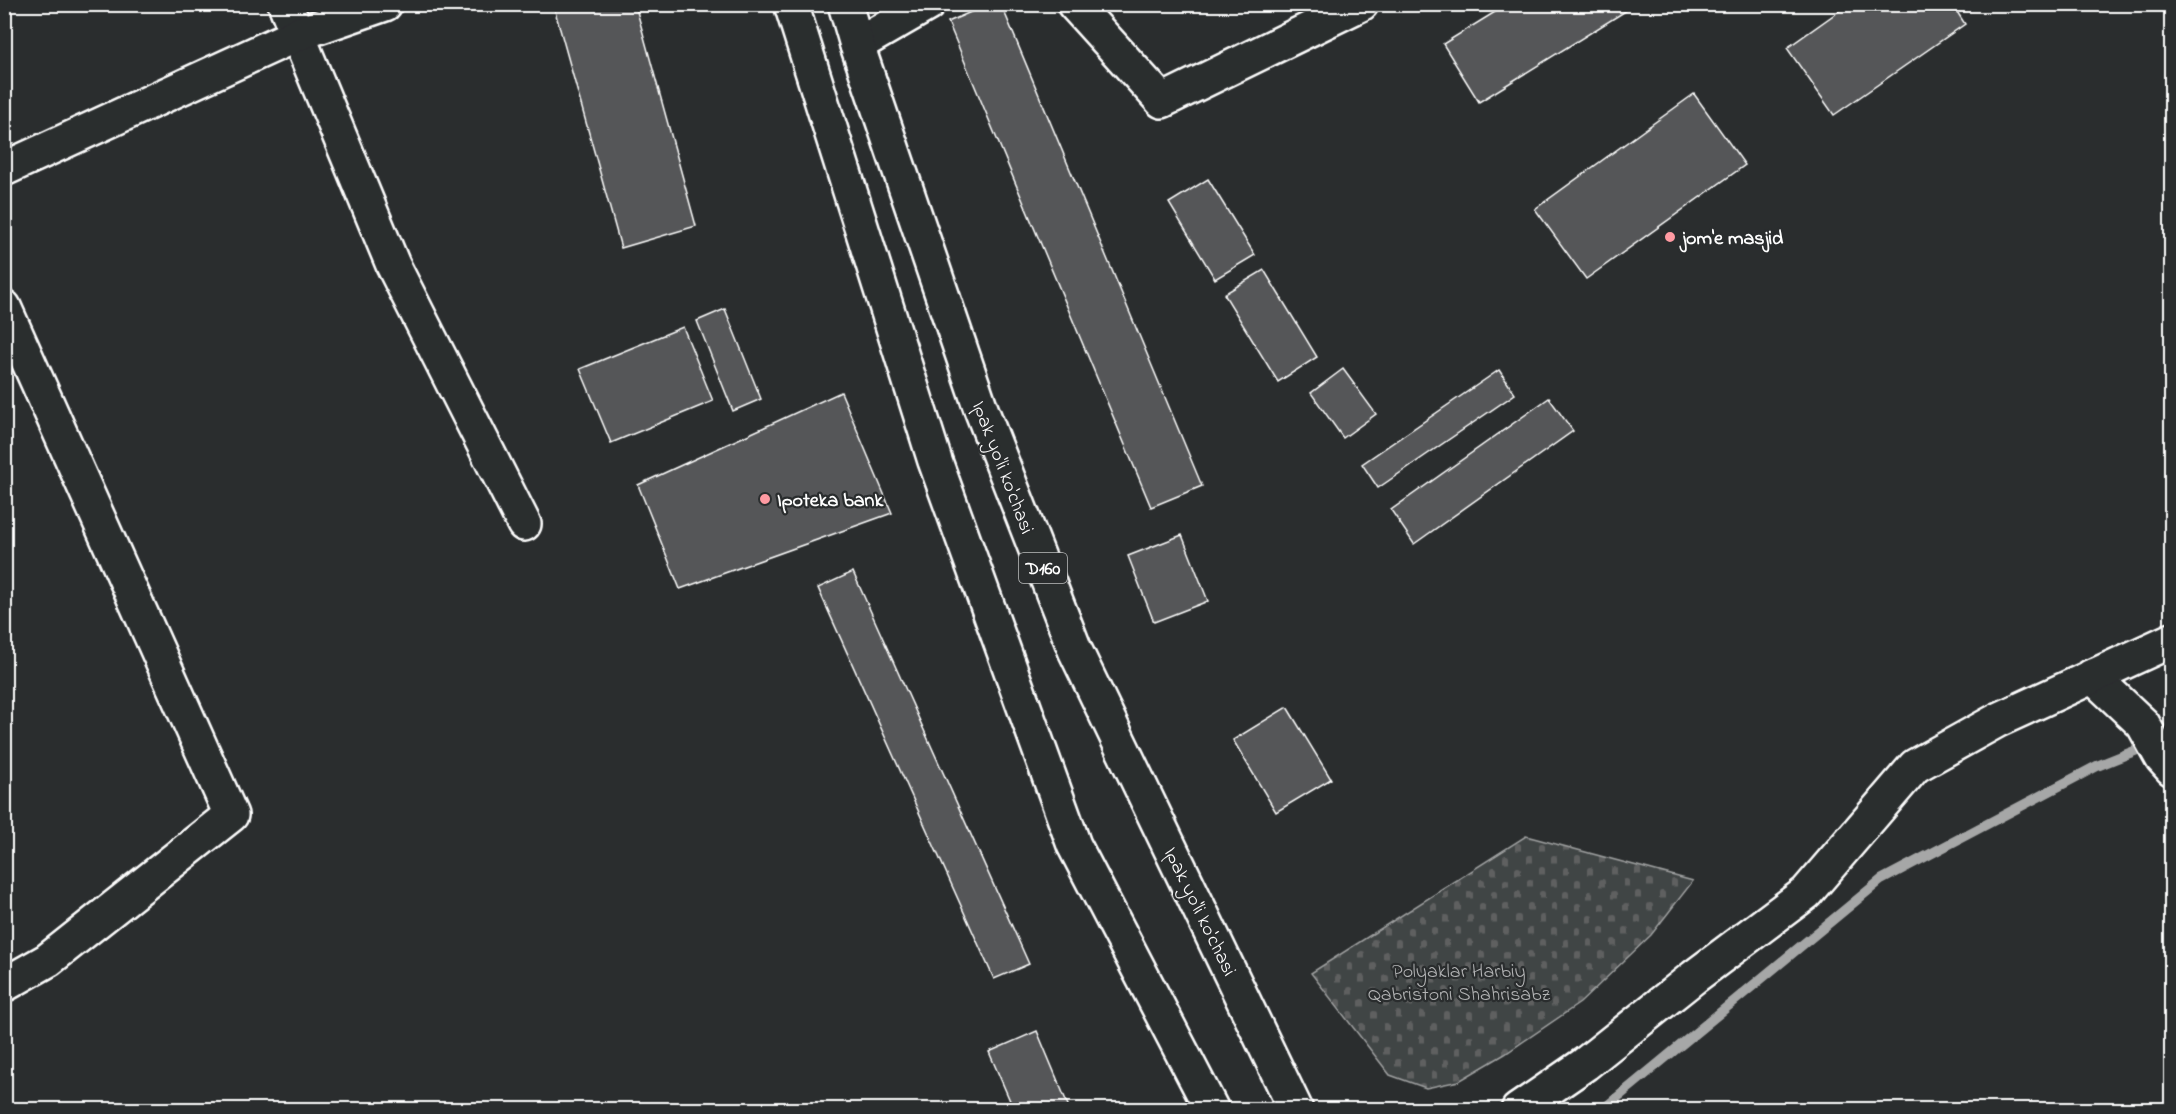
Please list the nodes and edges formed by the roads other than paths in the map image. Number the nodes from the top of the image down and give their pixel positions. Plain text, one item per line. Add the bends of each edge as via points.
1 (285, 4) edge
2 (385, 4) edge
3 (791, 4) edge
4 (845, 4) edge
5 (928, 4) edge
6 (1074, 4) edge
7 (1361, 4) edge
8 (298, 34) junction
9 (857, 45) junction
10 (4, 169) edge
11 (4, 307) edge
12 (524, 524) dead end
13 (2172, 640) edge
14 (2092, 676) junction
15 (2167, 764) edge
16 (4, 986) edge
17 (1212, 1110) edge
18 (1296, 1110) edge
19 (1518, 1110) edge

1 - 8 main road
2 - 8 main road
3 - 17 main road via 935,461 1074,845
4 - 9 main road, Ipak yo'li ko'chasi / D160
5 - 9 main road
6 - 7 main road via 1162,101
8 - 10 main road
8 - 12 main road via 393,265
9 - 18 main road, Ipak yo'li ko'chasi / D160 via 981,409 1076,650
11 - 16 main road via 231,815 48,960
13 - 14 main road
14 - 15 main road via 2143,724
14 - 19 main road via 1998,720 1915,766 1806,893 1585,1064

